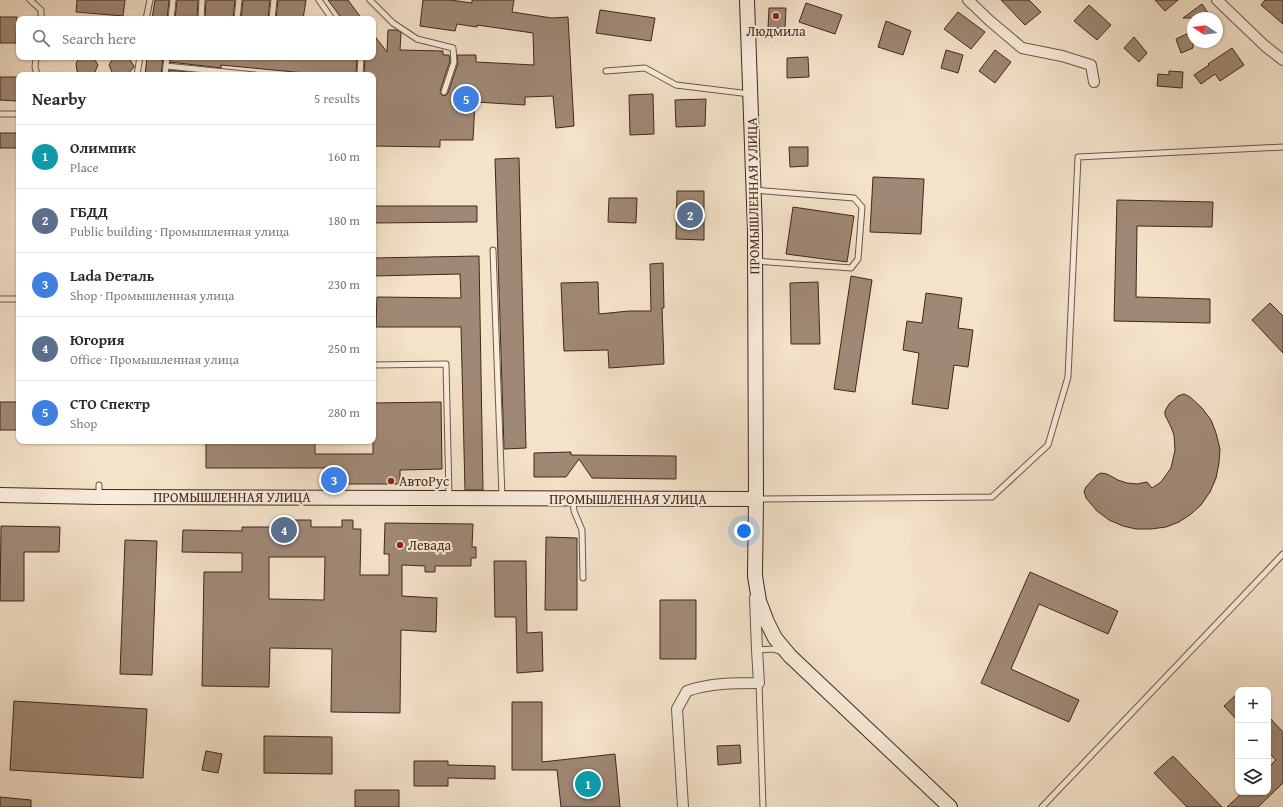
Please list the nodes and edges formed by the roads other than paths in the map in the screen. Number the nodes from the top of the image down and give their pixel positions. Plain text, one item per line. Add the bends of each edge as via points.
1 (30, 0) edge
2 (150, 0) edge
3 (173, 0) edge
4 (202, 0) edge
5 (239, 0) edge
6 (274, 0) edge
7 (319, 0) edge
8 (370, 0) edge
9 (747, 0) edge
10 (968, 0) edge
11 (1217, 0) edge
12 (41, 16) edge
13 (147, 16) edge
14 (171, 16) edge
15 (201, 16) edge
16 (237, 16) edge
17 (272, 16) edge
18 (330, 16) edge
19 (36, 60) edge
20 (139, 60) edge
21 (167, 60) edge
22 (361, 60) edge
23 (1283, 60) edge
24 (166, 66) junction
25 (606, 71) dead end
26 (37, 72) edge
27 (137, 72) edge
28 (165, 72) edge
29 (225, 72) edge
30 (360, 72) edge
31 (1094, 82) dead end
32 (444, 92) dead end
33 (750, 94) junction
34 (0, 114) edge
35 (16, 114) edge
36 (1283, 147) edge
37 (753, 190) junction
38 (493, 250) dead end
39 (755, 261) junction
40 (0, 299) edge
41 (16, 299) edge
42 (376, 365) edge
43 (0, 495) edge
44 (449, 498) junction
45 (502, 498) junction
46 (573, 499) junction
47 (756, 499) junction
48 (1283, 554) edge
49 (755, 576) junction
50 (583, 578) dead end
51 (756, 650) junction
52 (790, 656) junction
53 (759, 683) junction
54 (683, 807) edge
55 (763, 807) edge
56 (950, 807) edge
57 (1042, 807) edge

1 - 12 lane via 41,10
2 - 13 lane
3 - 14 lane
4 - 15 lane
5 - 16 lane
6 - 17 lane
7 - 18 lane
8 - 32 lane via 393,23 418,39 453,48 454,62
9 - 33 main road, ПРОМЫШЛЕННАЯ УЛИЦА
10 - 31 street via 1022,48 1091,65
11 - 23 street
19 - 26 lane
20 - 27 lane
21 - 24 lane
22 - 30 lane
24 - 28 lane
24 - 29 lane
25 - 33 lane via 645,68 676,85
33 - 37 main road, ПРОМЫШЛЕННАЯ УЛИЦА
34 - 35 lane
36 - 47 lane via 1078,157 1068,377 1048,445 992,497
37 - 39 main road, ПРОМЫШЛЕННАЯ УЛИЦА
37 - 39 lane via 854,198 862,207 858,259 851,268
38 - 45 lane
39 - 47 main road, ПРОМЫШЛЕННАЯ УЛИЦА
40 - 41 lane
42 - 44 lane via 446,364
43 - 44 main road, ПРОМЫШЛЕННАЯ УЛИЦА via 99,491
44 - 45 main road, ПРОМЫШЛЕННАЯ УЛИЦА
45 - 46 main road, ПРОМЫШЛЕННАЯ УЛИЦА
46 - 47 main road, ПРОМЫШЛЕННАЯ УЛИЦА
46 - 50 lane via 574,511 582,530
47 - 49 main road
48 - 57 lane
49 - 51 street
49 - 52 main road via 759,601 767,622 775,638
51 - 52 lane via 779,650
51 - 53 street
52 - 56 main road
53 - 54 street via 728,683 700,687 687,692 677,709
53 - 55 lane

